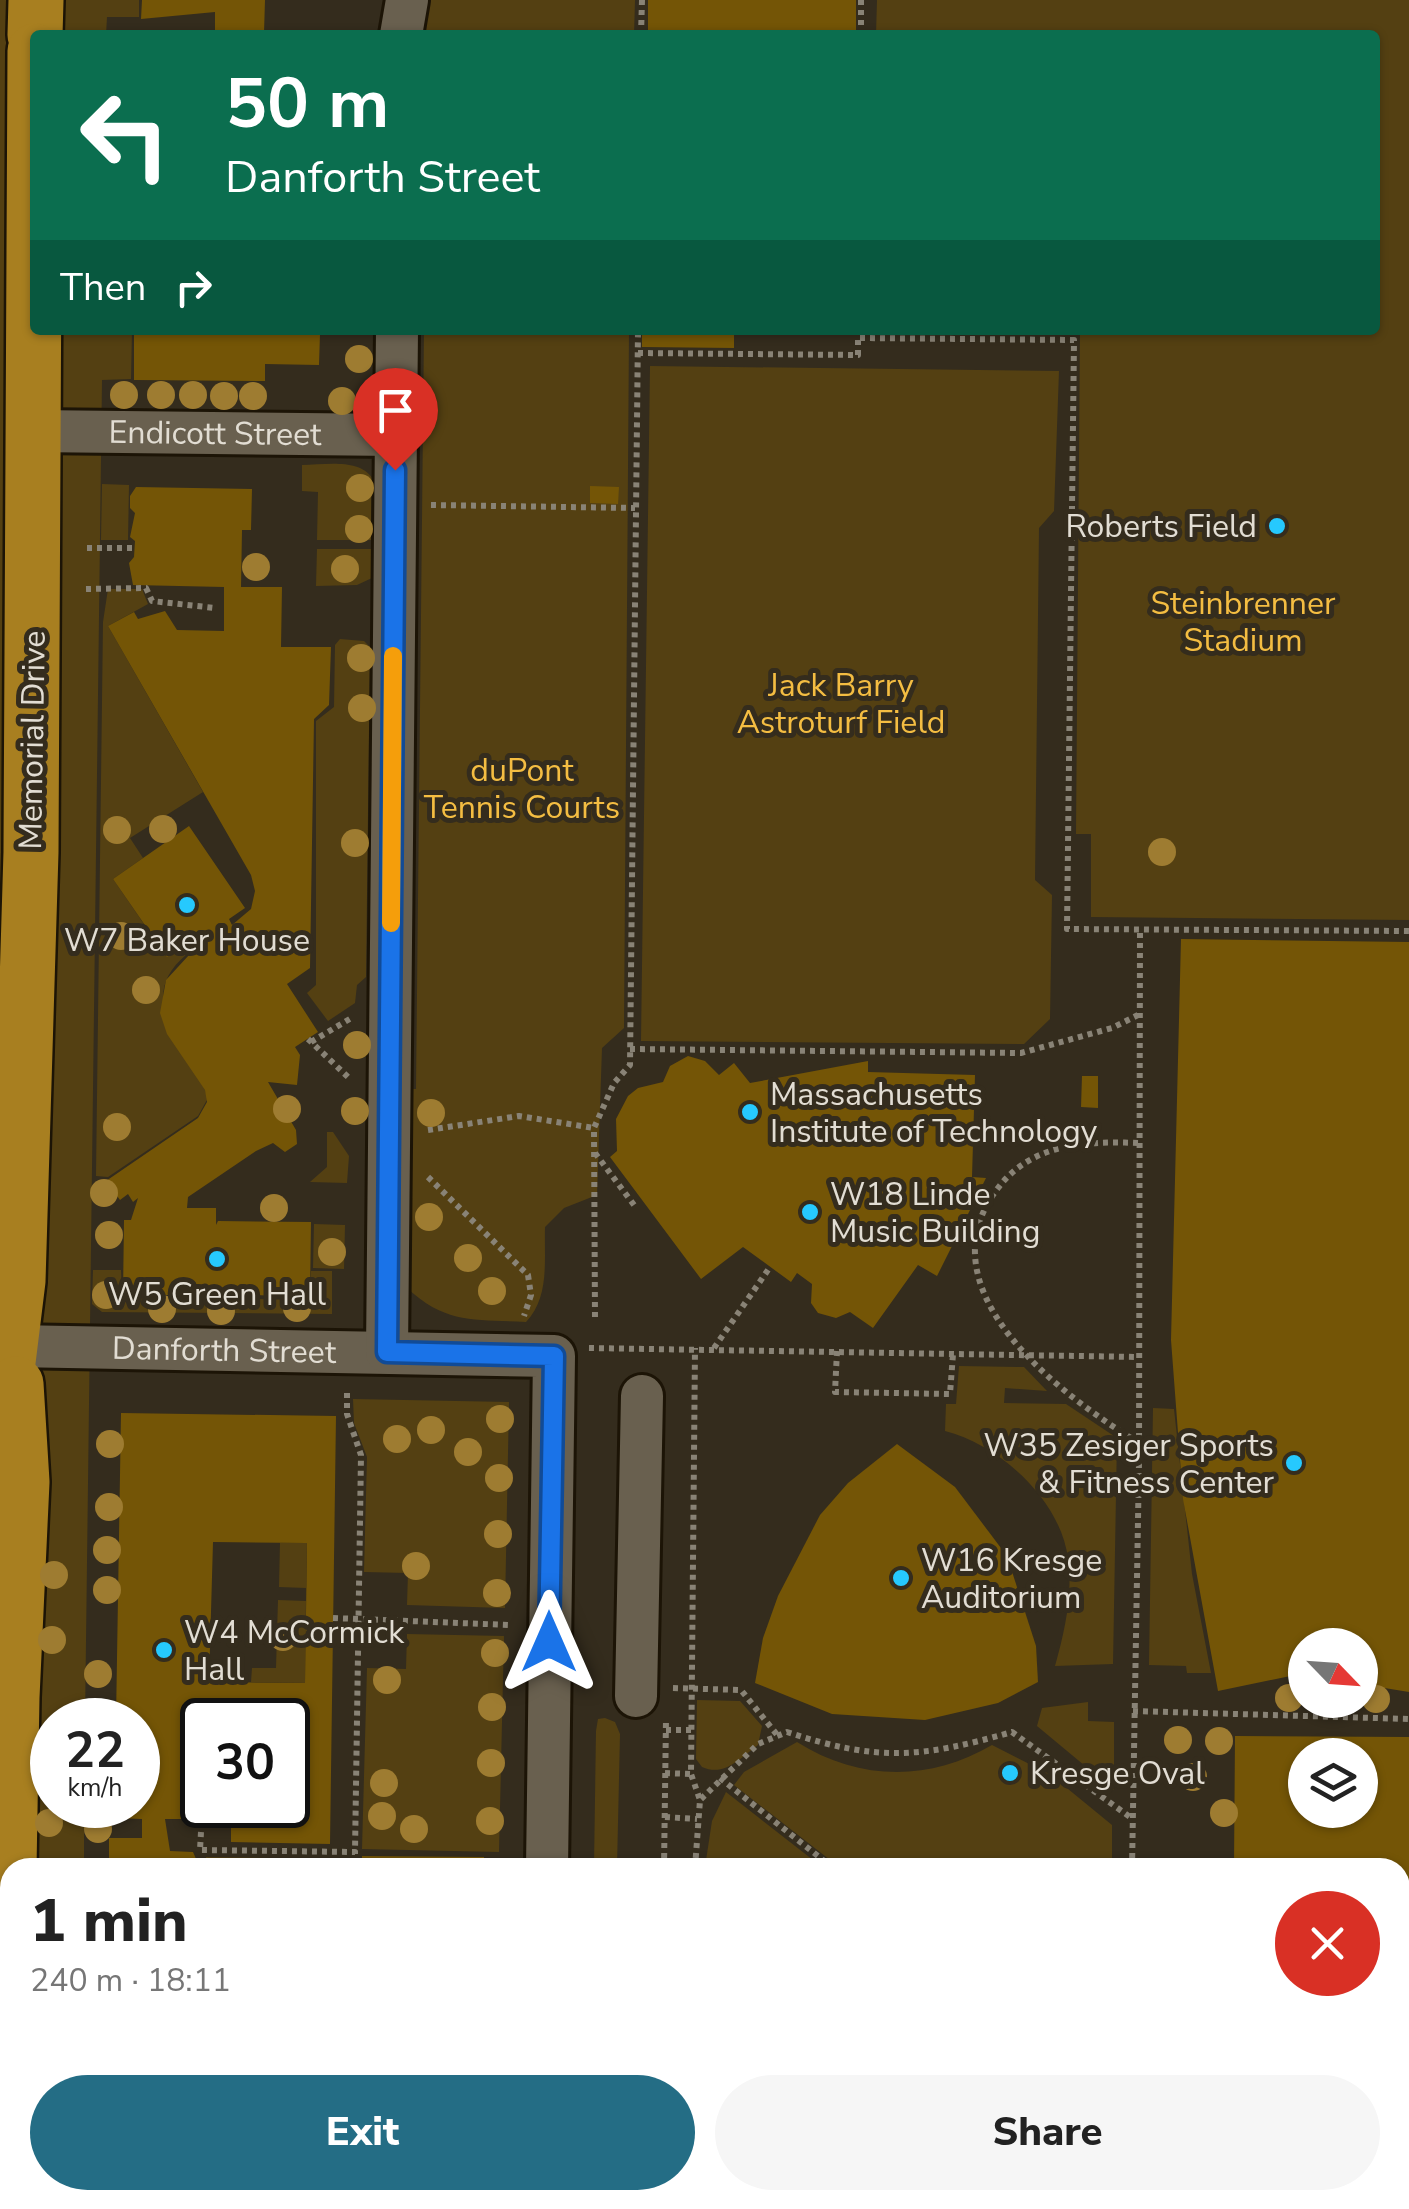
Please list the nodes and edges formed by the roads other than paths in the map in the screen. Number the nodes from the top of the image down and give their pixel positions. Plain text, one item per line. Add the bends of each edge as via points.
1 (36, 0) edge
2 (407, 0) edge
3 (35, 30) edge
4 (403, 30) edge
5 (30, 174) edge
6 (397, 335) edge
7 (21, 396) edge
8 (396, 434) junction
9 (0, 512) edge
10 (60, 588) junction
11 (14, 1346) junction
12 (387, 1352) junction
13 (642, 1396) dead end
14 (0, 1428) edge
15 (651, 1692) road end
16 (9, 1858) edge
17 (547, 1858) edge

1 - 3 highway
2 - 4 street
5 - 7 highway, Memorial Drive
6 - 8 street
7 - 8 street, Endicott Street
7 - 10 highway, Memorial Drive
8 - 12 street
9 - 10 highway
10 - 11 highway, Memorial Drive via 31,852
11 - 12 street, Danforth Street
11 - 14 highway, Memorial Drive
11 - 16 highway via 22,1482
12 - 17 street, Danforth Street via 554,1356
13 - 15 street

